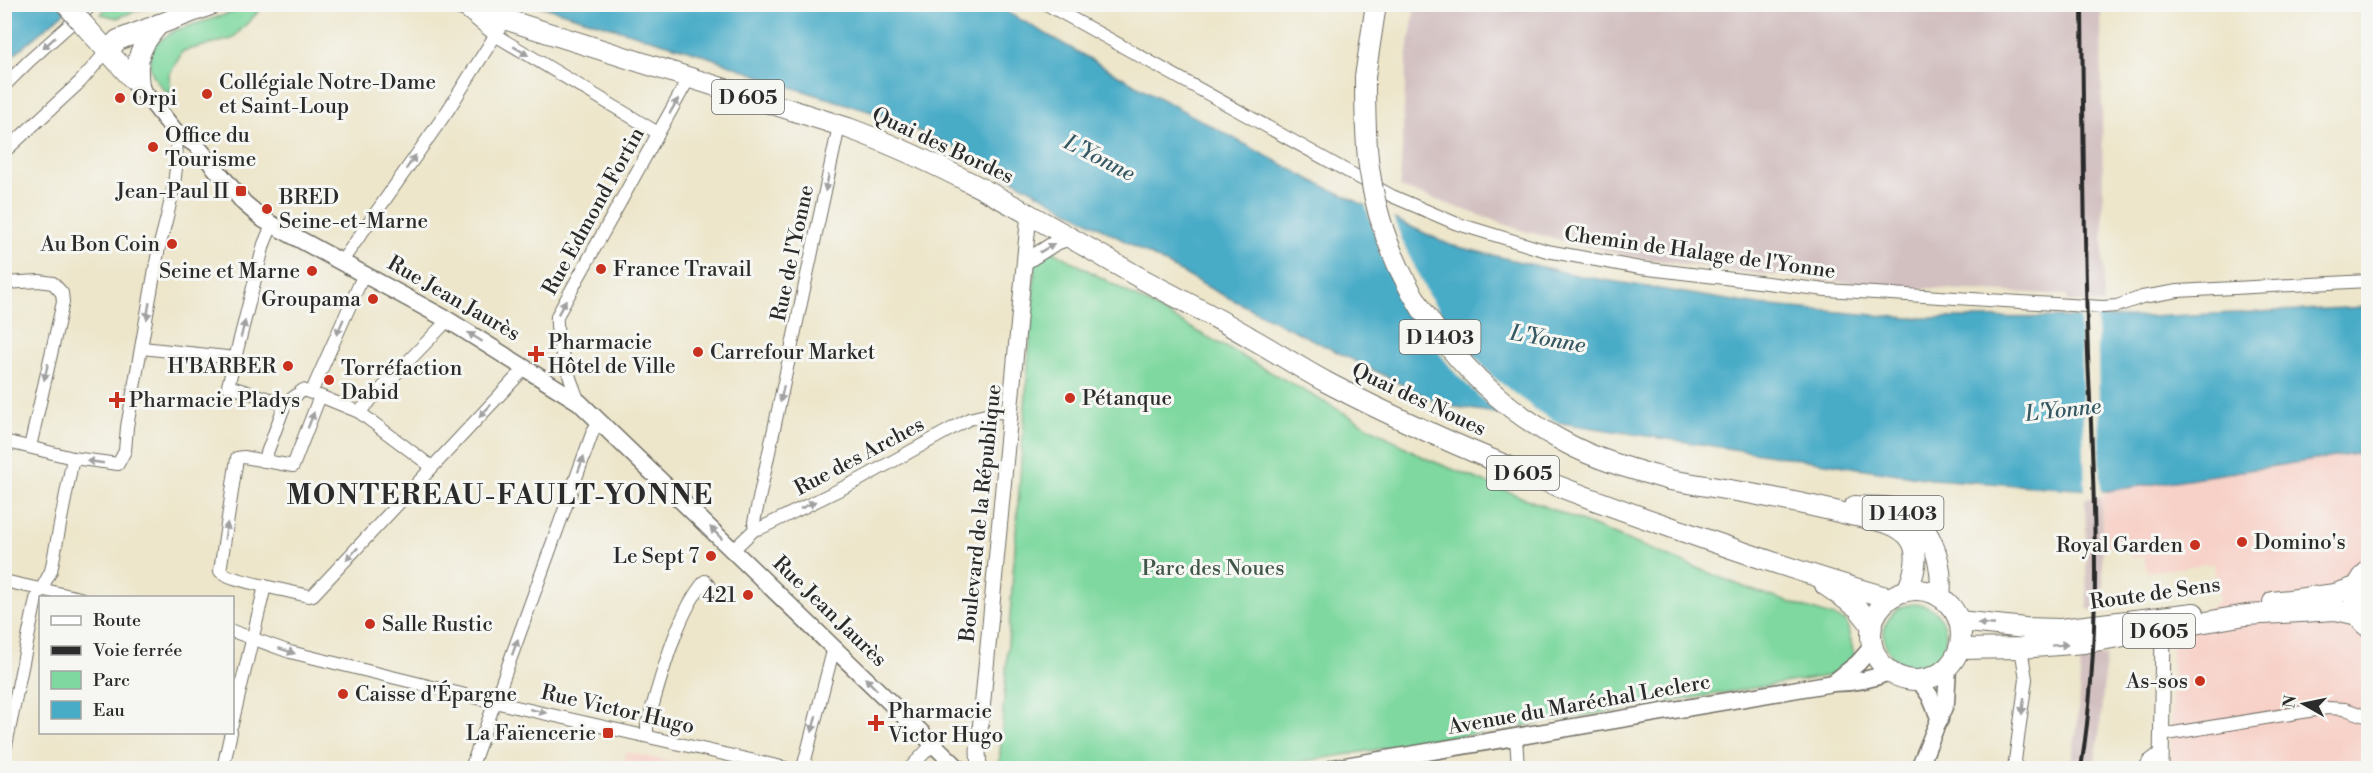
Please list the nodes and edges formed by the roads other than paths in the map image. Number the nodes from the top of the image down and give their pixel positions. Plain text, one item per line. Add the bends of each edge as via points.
1 (66, 4) edge
2 (93, 4) edge
3 (213, 4) edge
4 (1046, 4) edge
5 (1376, 4) edge
6 (457, 5) edge
7 (159, 24) junction
8 (500, 28) junction
9 (106, 51) junction
10 (689, 78) junction
11 (4, 86) edge
12 (139, 86) junction
13 (839, 126) junction
14 (174, 130) junction
15 (658, 133) junction
16 (4, 152) edge
17 (203, 152) junction
18 (177, 158) junction
19 (1029, 213) junction
20 (272, 225) junction
21 (1070, 237) junction
22 (342, 261) junction
23 (1025, 262) junction
24 (364, 274) junction
25 (2368, 281) edge
26 (4, 283) edge
27 (448, 320) junction
28 (142, 348) junction
29 (236, 358) junction
30 (525, 368) junction
31 (315, 394) junction
32 (579, 402) junction
33 (285, 404) junction
34 (359, 412) junction
35 (1010, 413) junction
36 (599, 422) junction
37 (4, 441) edge
38 (30, 447) junction
39 (73, 458) junction
40 (264, 461) junction
41 (432, 467) junction
42 (1806, 504) junction
43 (754, 529) junction
44 (733, 550) junction
45 (2368, 571) edge
46 (1813, 577) junction
47 (4, 581) edge
48 (264, 585) junction
49 (2356, 587) junction
50 (39, 589) junction
51 (1898, 594) junction
52 (717, 595) dead end
53 (75, 596) edge
54 (1940, 597) junction
55 (1959, 621) junction
56 (2363, 621) edge
57 (1872, 626) junction
58 (2163, 631) junction
59 (234, 632) edge
60 (253, 638) junction
61 (834, 647) junction
62 (1872, 647) junction
63 (2021, 648) junction
64 (1959, 649) junction
65 (1948, 667) junction
66 (1889, 672) junction
67 (1919, 680) junction
68 (1833, 683) junction
69 (494, 702) junction
70 (234, 716) edge
71 (2368, 717) edge
72 (1940, 720) junction
73 (231, 734) edge
74 (646, 735) junction
75 (2161, 735) junction
76 (1516, 738) junction
77 (932, 745) junction
78 (2161, 752) junction
79 (4, 755) edge
80 (223, 768) edge
81 (471, 768) edge
82 (786, 768) edge
83 (803, 768) edge
84 (910, 768) edge
85 (958, 768) edge
86 (979, 768) edge
87 (1333, 768) edge
88 (1518, 768) edge
89 (1919, 768) edge
90 (2014, 768) edge
91 (2145, 768) edge
92 (2160, 768) edge

1 - 9 main road, Rue Jean Jaurès, bridge
2 -> 11 street
3 - 7 main road
4 - 25 street, Chemin de Halage de l'Yonne via 1392,196 1455,223 1547,251 1640,268 1826,290 2093,306 2117,306 2178,291
5 - 42 main road, D 1403, bridge via 1365,76 1369,169 1386,237 1402,274 1439,336 1504,403 1568,444 1616,465 1670,480
6 - 8 main road, Quai des Bordes / D 605
7 - 9 main road via 118,40
7 - 12 main road via 144,42 137,60
8 - 10 main road, Quai des Bordes / D 605
8 -> 15 street
22 -> 8 street
9 - 12 main road, Rue Jean Jaurès
9 - 16 street via 80,82
10 - 13 main road, Quai des Bordes / D 605
15 -> 10 street, Rue Edmond Fortin
12 - 14 main road, Rue Jean Jaurès
13 - 19 main road, Quai des Bordes / D 605 via 908,152
13 -> 43 street, Rue de l'Yonne
14 - 17 main road, Rue Jean Jaurès
14 - 18 street
32 -> 15 street, Rue Edmond Fortin via 557,331 557,316
17 - 18 street
17 - 20 main road, Rue Jean Jaurès via 244,203
18 -> 28 street
19 - 21 main road, Quai des Noues / D 605
19 - 23 street, Boulevard de la République
20 - 22 main road, Rue Jean Jaurès
29 -> 20 street
23 -> 21 street
21 - 46 main road, Quai des Noues / D 605 via 1324,381 1412,424 1513,469
22 - 24 main road, Rue Jean Jaurès
23 - 35 street, Boulevard de la République
24 - 27 main road, Rue Jean Jaurès
24 -> 31 street
26 -> 38 street via 39,281 53,284 62,293
30 -> 27 main road, Rue Jean Jaurès
27 - 34 street
28 - 29 street
28 -> 39 street via 125,451 118,464
29 - 33 street via 228,386
30 - 32 main road, Rue Jean Jaurès
30 -> 41 street
31 - 33 street via 303,390
31 - 34 street
40 -> 31 street via 293,466
32 - 36 main road, Rue Jean Jaurès
33 - 40 street
34 - 41 street
43 -> 35 street, Rue des Arches via 859,480 969,419
35 - 86 street, Boulevard de la République
44 -> 36 main road, Rue Jean Jaurès
69 -> 36 street
37 - 38 street
38 - 39 street
39 - 50 street via 51,571
48 -> 40 street via 220,571 236,463 244,457
41 -> 48 street via 313,595
42 - 51 main road, D 1403 via 1893,525 1907,535 1917,552 1914,572
42 - 54 main road, D 1403 via 1894,508 1916,520 1932,541 1942,579
43 - 44 street, Rue des Arches
44 - 61 main road, Rue Jean Jaurès
45 - 49 main road
46 - 51 main road, D 605
46 - 57 main road, D 605 via 1858,608
47 - 50 street
48 - 60 street
49 -> 55 main road, Route de Sens / D 605 via 2335,594 2084,627 2025,628
49 - 56 main road via 2355,606
50 - 53 street
50 - 79 street
51 - 54 main road via 1918,590
51 - 57 main road via 1875,616
52 - 74 street via 705,581 693,594
54 - 55 main road via 1952,607
55 - 64 main road
56 - 58 main road, Route de Sens / D 605 via 2336,610 2246,615
57 - 62 main road
63 -> 58 main road, Route de Sens / D 605 via 2084,644
58 - 75 street
59 - 60 street, Rue Victor Hugo
60 -> 69 street, Rue Victor Hugo via 290,652
60 - 70 street
77 -> 61 main road, Rue Jean Jaurès
61 -> 83 street
62 - 66 main road
62 - 68 main road
63 - 64 main road, Route de Sens / D 605
63 -> 90 street via 2026,679
64 - 65 main road
65 - 67 main road
65 - 72 main road via 1946,702
66 - 67 main road
66 - 68 main road, Avenue du Maréchal Leclerc via 1868,680
67 - 72 main road
68 - 76 main road, Avenue du Maréchal Leclerc
69 -> 74 street, Rue Victor Hugo
69 - 81 street
71 - 75 street via 2327,708
72 - 89 main road
73 - 80 street
74 - 82 street, Rue Victor Hugo
75 - 78 street
76 - 87 main road, Avenue du Maréchal Leclerc
76 - 88 street
77 - 84 street
77 - 85 main road, Rue Jean Jaurès
78 - 91 street
78 - 92 street

